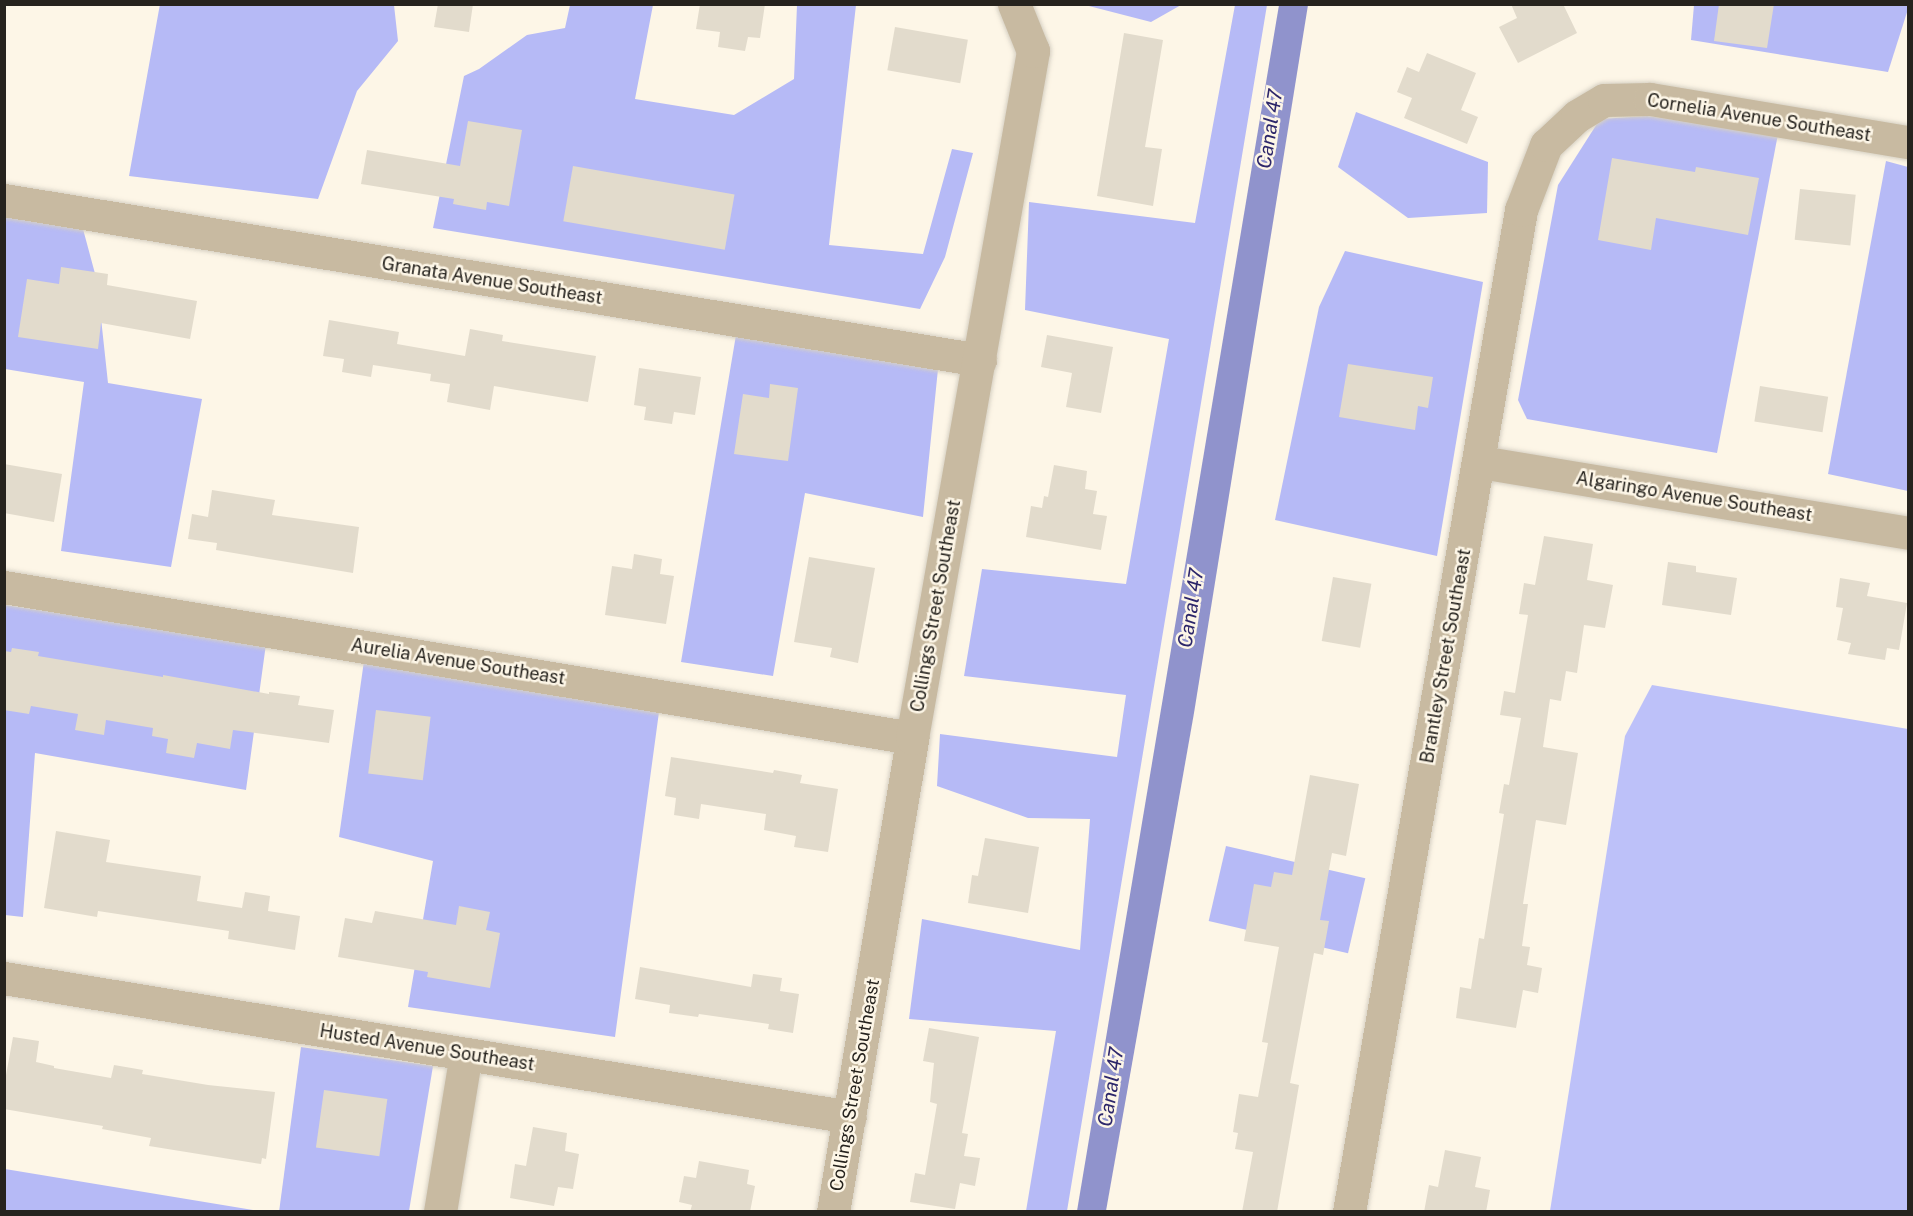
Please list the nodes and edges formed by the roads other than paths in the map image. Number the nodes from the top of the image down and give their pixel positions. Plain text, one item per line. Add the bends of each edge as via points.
1 (1014, 4) edge
2 (1577, 116) joint
3 (1908, 142) edge
4 (4, 201) edge
5 (980, 360) junction
6 (1480, 462) junction
7 (1908, 533) edge
8 (4, 587) edge
9 (912, 738) junction
10 (4, 978) edge
11 (466, 1054) junction
12 (850, 1117) junction
13 (440, 1212) edge
14 (833, 1212) edge
15 (1349, 1212) edge

1 - 5 street, Collings Street Southeast via 1033,51
2 - 3 street, Cornelia Avenue Southeast via 1604,100 1650,99
2 - 6 street, Brantley Street Southeast via 1546,145 1521,210
4 - 5 street, Granata Avenue Southeast
5 - 9 street, Collings Street Southeast
6 - 7 street, Algaringo Avenue Southeast
6 - 15 street, Brantley Street Southeast
8 - 9 street, Aurelia Avenue Southeast
9 - 12 street, Collings Street Southeast
10 - 11 street, Husted Avenue Southeast
11 - 12 street, Husted Avenue Southeast
11 - 13 street
12 - 14 street, Collings Street Southeast

